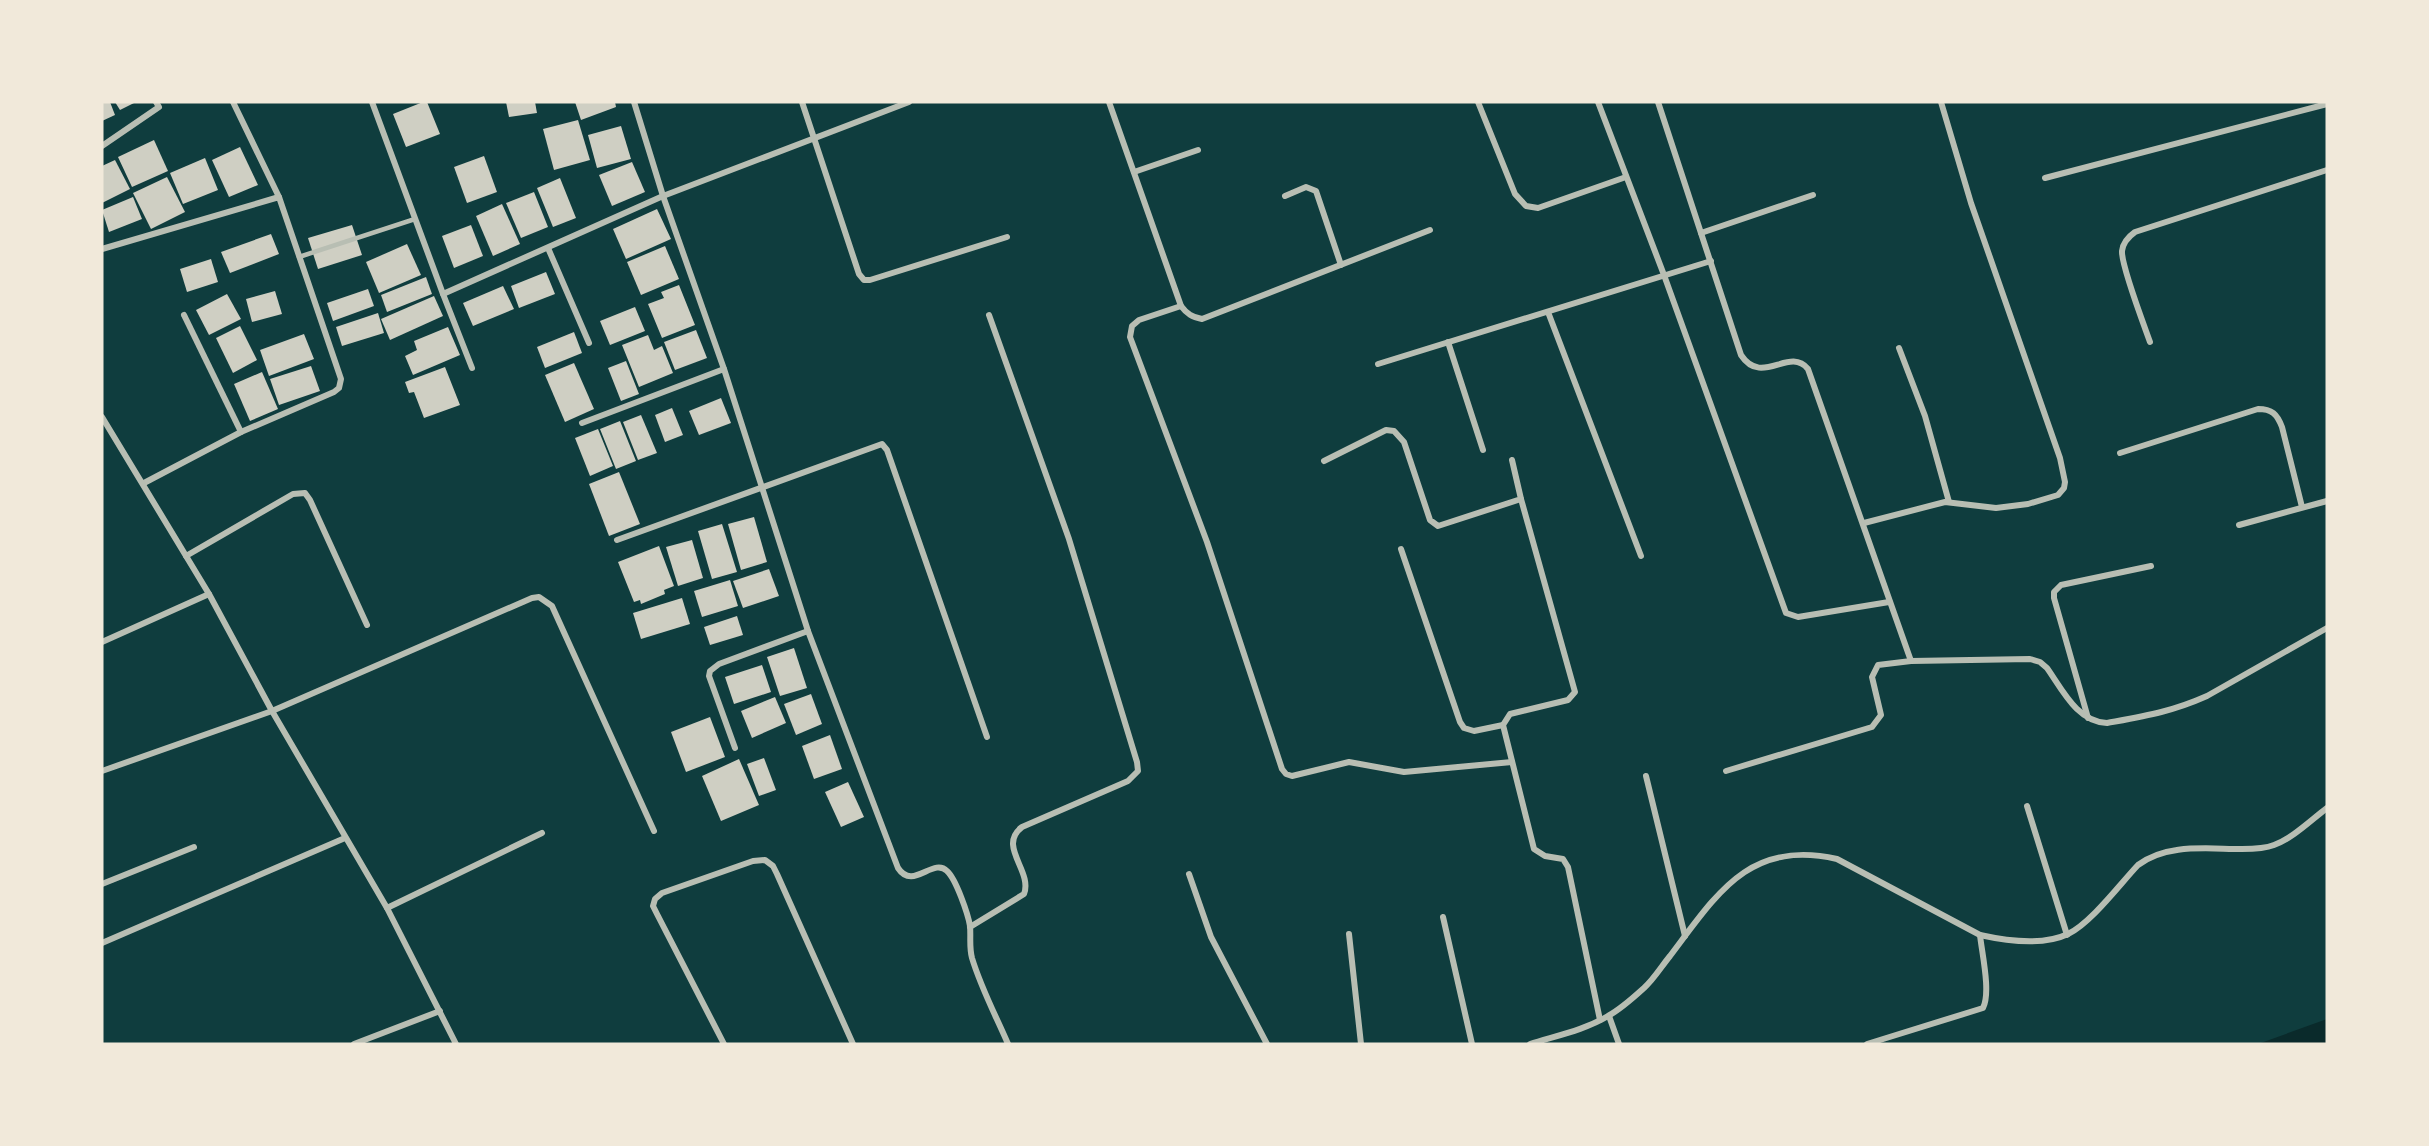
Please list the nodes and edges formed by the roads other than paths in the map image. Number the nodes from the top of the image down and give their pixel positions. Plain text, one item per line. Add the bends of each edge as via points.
1 (166, 102) edge
2 (233, 102) edge
3 (372, 102) edge
4 (634, 102) edge
5 (802, 102) edge
6 (909, 102) edge
7 (1109, 102) edge
8 (1478, 102) edge
9 (1598, 102) edge
10 (1658, 102) edge
11 (1941, 102) edge
12 (157, 104) edge
13 (2327, 104) edge
14 (814, 139) junction
15 (102, 146) edge
16 (1198, 150) dead end
17 (2327, 170) edge
18 (1134, 172) junction
19 (1626, 177) junction
20 (2045, 178) dead end
21 (1813, 195) dead end
22 (663, 196) junction
23 (1285, 196) dead end
24 (279, 198) junction
25 (415, 219) junction
26 (1430, 230) dead end
27 (1701, 233) junction
28 (1007, 237) dead end
29 (548, 248) junction
30 (102, 249) edge
31 (299, 257) junction
32 (1711, 261) junction
33 (1341, 265) junction
34 (1664, 275) junction
35 (443, 294) junction
36 (1181, 306) junction
37 (1548, 312) junction
38 (184, 315) dead end
39 (989, 315) dead end
40 (1448, 342) junction
41 (2150, 342) dead end
42 (589, 343) dead end
43 (1899, 348) dead end
44 (1378, 364) dead end
45 (472, 369) dead end
46 (724, 369) junction
47 (102, 417) edge
48 (582, 423) dead end
49 (240, 432) junction
50 (1483, 450) dead end
51 (2120, 453) dead end
52 (1512, 460) dead end
53 (1324, 461) dead end
54 (144, 483) junction
55 (761, 489) junction
56 (1521, 499) junction
57 (2327, 501) edge
58 (1949, 502) junction
59 (2302, 507) junction
60 (1864, 523) junction
61 (2239, 525) dead end
62 (617, 540) dead end
63 (1401, 549) dead end
64 (186, 556) junction
65 (1641, 556) dead end
66 (2151, 566) dead end
67 (209, 594) junction
68 (1889, 602) junction
69 (367, 625) dead end
70 (2327, 628) edge
71 (808, 631) junction
72 (102, 642) edge
73 (1911, 661) junction
74 (272, 711) junction
75 (2088, 718) junction
76 (1503, 725) junction
77 (987, 738) dead end
78 (735, 748) dead end
79 (1512, 762) junction
80 (102, 771) edge
81 (1726, 771) dead end
82 (1646, 776) dead end
83 (2028, 806) dead end
84 (2327, 808) edge
85 (654, 831) dead end
86 (542, 833) dead end
87 (345, 838) junction
88 (194, 848) dead end
89 (1189, 874) dead end
90 (102, 884) edge
91 (387, 908) junction
92 (1443, 917) dead end
93 (970, 927) junction
94 (1349, 934) dead end
95 (1980, 935) junction
96 (2067, 935) junction
97 (1685, 936) junction
98 (102, 943) edge
99 (440, 1011) junction
100 (1609, 1016) junction
101 (1600, 1020) junction
102 (354, 1044) edge
103 (456, 1044) edge
104 (724, 1044) edge
105 (853, 1044) edge
106 (1008, 1044) edge
107 (1267, 1044) edge
108 (1361, 1044) edge
109 (1472, 1044) edge
110 (1530, 1044) edge
111 (1619, 1044) edge
112 (1867, 1044) edge

1 - 12 street
2 - 24 street
3 - 25 street
4 - 22 street
5 - 14 street
6 - 14 street
7 - 18 street
8 - 19 street via 1515,194 1526,206 1538,208
9 - 19 street
10 - 27 street
11 - 58 street via 1971,203 2066,482 2058,495 2012,507
12 - 15 street
13 - 20 street
14 - 22 street
14 - 28 street via 858,274 864,280
16 - 18 street
17 - 41 street via 2130,235 2122,257
18 - 36 street
19 - 34 street
21 - 27 street
22 - 29 street
22 - 46 street
23 - 33 street via 1306,187 1316,191
24 - 30 street
24 - 31 street
25 - 31 lane
25 - 35 street
26 - 33 street
27 - 32 street
29 - 35 street
29 - 42 street
31 - 49 street via 341,384 334,392
32 - 34 street
32 - 60 street via 1747,363 1762,369 1793,361 1808,369
33 - 36 street via 1202,319
34 - 37 street
34 - 68 street via 1786,613 1798,617
35 - 45 street
36 - 79 street via 1139,320 1132,326 1130,337 1207,542 1282,769 1292,777 1349,762 1404,772
37 - 40 street
37 - 65 street
38 - 49 street
39 - 93 street via 1069,539 1138,771 1128,781 1016,832 1012,843 1025,883 1024,894
40 - 44 street
40 - 50 street
43 - 58 street via 1925,416
46 - 48 street
46 - 55 street
47 - 54 street
49 - 54 street
51 - 59 street via 2258,409 2270,410 2283,427
52 - 56 street
53 - 56 street via 1386,430 1394,431 1404,442 1433,524 1443,526
54 - 64 street
55 - 62 street
55 - 71 street
55 - 77 street via 878,444 885,446
56 - 76 street via 1575,692 1568,700 1510,714
57 - 59 street
58 - 60 street
59 - 61 street
60 - 68 street
63 - 76 street via 1460,722 1474,731
64 - 67 street
64 - 69 street via 293,494 305,493
66 - 75 street via 2061,585 2054,592
67 - 72 street
67 - 74 street
68 - 73 street
70 - 75 street via 2207,696 2172,711 2106,723
71 - 78 street via 718,664 710,671
71 - 93 street via 898,868 908,876 937,867 947,871
73 - 75 street via 2040,662 2080,714
73 - 81 street via 1878,665 1873,670 1881,716 1872,727
74 - 80 street
74 - 85 street via 532,598 543,598 552,606
74 - 87 street
76 - 79 street
79 - 101 street via 1534,849 1545,856 1563,859 1568,867
82 - 97 street
83 - 96 street
84 - 96 street via 2274,845 2258,849 2186,848 2149,856
86 - 91 street
87 - 91 street
87 - 98 street
88 - 90 street
89 - 107 street via 1211,937
91 - 99 street
92 - 109 street
93 - 106 street via 974,965
94 - 108 street
95 - 96 street via 2005,940
95 - 97 street via 1837,859 1790,854 1764,861 1742,873 1716,896
95 - 112 street via 1986,991 1983,1008
97 - 100 street via 1646,986
99 - 102 street
99 - 103 street
100 - 101 street
100 - 111 street
101 - 110 street
104 - 105 street via 657,914 655,898 765,860 777,874

